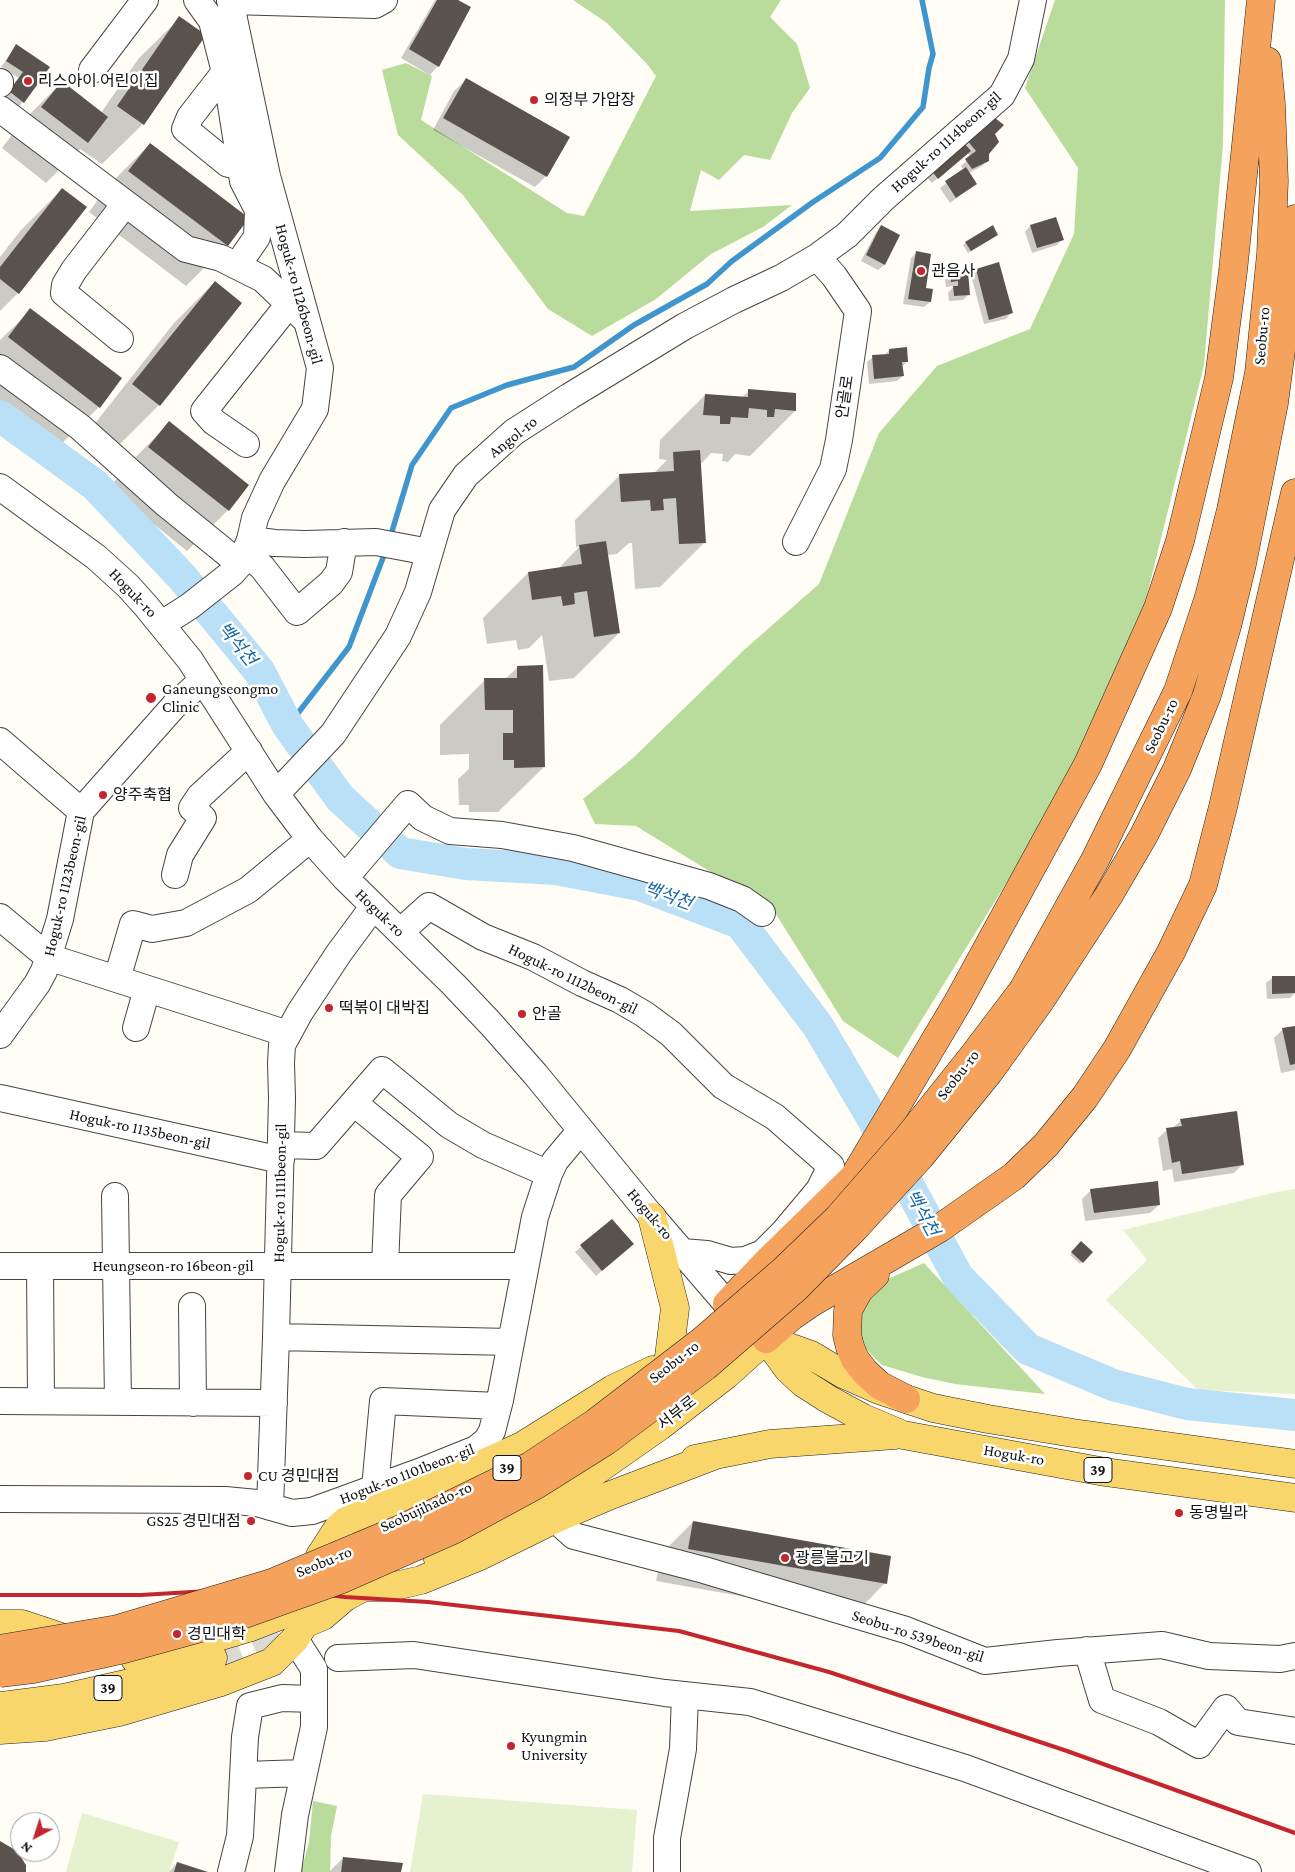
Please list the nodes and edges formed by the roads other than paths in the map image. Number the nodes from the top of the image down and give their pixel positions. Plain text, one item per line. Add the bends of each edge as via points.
1 (197, 0) edge
2 (384, 0) edge
3 (1033, 0) edge
4 (1262, 0) edge
5 (141, 1) edge
6 (230, 1) edge
7 (92, 70) dead end
8 (225, 72) junction
9 (0, 109) edge
10 (228, 164) dead end
11 (126, 204) junction
12 (1295, 219) edge
13 (817, 257) junction
14 (237, 266) junction
15 (298, 312) junction
16 (120, 339) dead end
17 (0, 368) edge
18 (246, 444) dead end
19 (0, 487) edge
20 (1295, 493) edge
21 (344, 542) junction
22 (796, 542) dead end
23 (417, 549) junction
24 (242, 558) junction
25 (162, 624) junction
26 (203, 680) junction
27 (0, 741) edge
28 (249, 751) junction
29 (284, 786) junction
30 (81, 811) junction
31 (310, 840) junction
32 (175, 875) dead end
33 (345, 878) junction
34 (373, 907) junction
35 (762, 913) dead end
36 (0, 917) edge
37 (400, 932) junction
38 (48, 957) junction
39 (117, 979) junction
40 (147, 989) junction
41 (1032, 996) junction
42 (136, 1028) dead end
43 (288, 1034) junction
44 (0, 1035) edge
45 (0, 1098) edge
46 (354, 1103) junction
47 (581, 1130) junction
48 (281, 1152) junction
49 (843, 1172) junction
50 (549, 1174) junction
51 (115, 1196) dead end
52 (652, 1217) junction
53 (682, 1252) junction
54 (899, 1254) junction
55 (117, 1265) junction
56 (0, 1266) edge
57 (40, 1266) junction
58 (278, 1266) junction
59 (385, 1266) junction
60 (525, 1266) junction
61 (721, 1296) junction
62 (192, 1306) dead end
63 (276, 1337) junction
64 (766, 1339) junction
65 (511, 1342) junction
66 (656, 1369) junction
67 (906, 1399) junction
68 (0, 1401) edge
69 (41, 1402) junction
70 (118, 1402) junction
71 (193, 1403) junction
72 (274, 1403) junction
73 (498, 1406) junction
74 (902, 1435) junction
75 (713, 1456) junction
76 (1295, 1464) edge
77 (583, 1480) junction
78 (375, 1488) junction
79 (1295, 1498) edge
80 (0, 1499) edge
81 (270, 1506) junction
82 (555, 1519) junction
83 (345, 1538) junction
84 (420, 1565) dead end
85 (364, 1586) junction
86 (302, 1623) junction
87 (0, 1624) edge
88 (0, 1649) edge
89 (1087, 1650) junction
90 (1295, 1656) edge
91 (213, 1658) tunnel mouth
92 (338, 1658) junction
93 (0, 1673) edge
94 (685, 1695) junction
95 (314, 1704) junction
96 (0, 1706) edge
97 (0, 1730) edge
98 (1295, 1731) edge
99 (304, 1773) junction
100 (244, 1775) junction
101 (231, 1872) edge
102 (288, 1872) edge
103 (667, 1872) edge
104 (1248, 1872) edge

1 - 8 street via 212,21
2 - 6 street via 375,5
3 - 13 street, Hoguk-ro 1114beon-gil via 1021,59 1002,95
4 - 41 highway, Seobu-ro via 1274,181 1271,254 1259,373 1231,510 1209,597 1178,691
4 - 49 highway via 1219,378 1180,541 1158,608 1088,764 958,1002 922,1063
5 - 7 street
6 - 15 street, Hoguk-ro 1126beon-gil
8 - 10 street via 190,117 185,129
8 - 14 street via 243,181 258,210 257,237
9 - 11 street
11 - 14 street via 186,249 221,258
11 - 16 street via 74,270 64,293
12 - 41 highway, Seobu-ro via 1294,252 1274,403 1242,564 1207,695 1177,769 1144,835 1109,895
13 - 22 street, 안골로 via 858,311 833,469
13 - 23 street, Angol-ro via 685,326 514,432 466,475
14 - 15 street via 263,279
15 - 18 street via 204,411
15 - 24 street, Hoguk-ro 1126beon-gil via 320,368 315,409 272,481
17 - 24 street via 80,427 166,504
19 - 25 street, Hoguk-ro via 96,557
20 - 54 highway via 1203,885 1171,952 1117,1049 1085,1097 1046,1146 979,1202
21 - 23 street via 376,542
21 - 24 street via 305,544
21 - 24 street via 339,572 297,612 262,567
23 - 29 street, Angol-ro via 418,592 398,636 332,734
24 - 25 street via 190,606
25 - 26 street, Hoguk-ro
26 - 28 street, Hoguk-ro
26 - 30 street, Hoguk-ro 1123beon-gil via 174,706
27 - 30 street
28 - 29 street, Hoguk-ro
28 - 32 street via 200,796 192,808 203,818 180,855
29 - 31 street, Hoguk-ro
30 - 38 street, Hoguk-ro 1123beon-gil via 60,919
31 - 33 street, Hoguk-ro
31 - 39 street via 248,890 186,923 152,929 133,924
33 - 34 street, Hoguk-ro
33 - 35 street via 408,804 424,818 450,831 502,835 591,853 709,886 742,899
34 - 37 street, Hoguk-ro
34 - 43 street, Hoguk-ro 1111beon-gil
36 - 38 street
37 - 47 street, Hoguk-ro via 491,1024
37 - 49 street, Hoguk-ro 1112beon-gil via 429,906 483,937 533,957 620,1000 672,1034 723,1086 775,1117
38 - 39 street
38 - 44 street, Hoguk-ro 1123beon-gil via 37,984
39 - 40 street
40 - 42 street
40 - 43 street
41 - 88 highway, Seobu-ro, bridge via 973,1056 838,1218 740,1310 595,1423 530,1466 402,1530 272,1583 118,1629
41 - 93 highway, Seobu-ro, bridge via 989,1072 920,1157 854,1229 796,1288 706,1366 606,1442 453,1530 342,1579 222,1622 133,1647
43 - 48 street, Hoguk-ro 1111beon-gil via 282,1045 280,1063
45 - 48 street, Hoguk-ro 1135beon-gil
46 - 48 street, Hoguk-ro 1135beon-gil via 316,1146
46 - 50 street via 382,1070 416,1099 482,1146
46 - 59 street via 420,1157 388,1196
47 - 50 street, Hoguk-ro 1101beon-gil via 555,1161
47 - 52 street, Hoguk-ro
48 - 58 street, Hoguk-ro 1111beon-gil
49 - 53 street via 819,1190 764,1253 745,1260 731,1260
49 - 61 highway via 770,1259
50 - 60 street, Hoguk-ro 1101beon-gil via 535,1217
51 - 55 street
52 - 53 street, Hoguk-ro
52 - 66 main road via 675,1308
53 - 61 street, Hoguk-ro
54 - 64 highway via 811,1303
54 - 67 highway via 858,1290 848,1310 847,1334 855,1359 865,1372 879,1385
55 - 57 street, Heungseon-ro 16beon-gil
55 - 58 street, Heungseon-ro 16beon-gil
55 - 70 street
56 - 57 street, Heungseon-ro 16beon-gil
57 - 69 street
58 - 59 street, Heungseon-ro 16beon-gil
58 - 63 street, Hoguk-ro 1111beon-gil
59 - 60 street, Heungseon-ro 16beon-gil
60 - 65 street, Hoguk-ro 1101beon-gil
61 - 64 main road, Hoguk-ro / 39
61 - 66 main road
62 - 71 street
63 - 65 street
63 - 72 street, Hoguk-ro 1111beon-gil
64 - 67 main road, Hoguk-ro / 39 via 811,1355 843,1374
64 - 74 main road, Hoguk-ro / 39 via 803,1383 863,1418
64 - 77 main road, 서부로 / 39 via 660,1426
65 - 73 street, Hoguk-ro 1101beon-gil
66 - 83 main road via 613,1389 522,1446 346,1521 338,1528
67 - 76 main road, Hoguk-ro / 39 via 988,1419
68 - 69 street
69 - 70 street
70 - 71 street
71 - 72 street
72 - 81 street, Hoguk-ro 1111beon-gil
73 - 78 street, Hoguk-ro 1101beon-gil via 487,1440 476,1449
73 - 78 street via 383,1401
74 - 75 main road, 39 via 770,1444
74 - 79 main road, Hoguk-ro / 39 via 1105,1472
75 - 77 main road, 39
75 - 82 main road
77 - 84 main road, 39
78 - 81 street, Hoguk-ro 1101beon-gil via 312,1511 292,1513
80 - 81 street, Hoguk-ro 1101beon-gil via 225,1500
82 - 85 main road via 480,1556 421,1580 391,1587
82 - 89 street, Seobu-ro 539beon-gil via 574,1536 704,1570 906,1630 985,1661
83 - 85 main road via 334,1553 338,1568 349,1581
83 - 86 main road via 320,1556
85 - 86 main road via 323,1616
86 - 87 main road via 251,1627 119,1663 101,1661 58,1636 22,1624
86 - 92 street via 316,1651
86 - 95 street via 314,1669
86 - 97 main road via 272,1662 222,1682 119,1712 45,1727
89 - 90 street, Seobu-ro 539beon-gil via 1162,1645 1209,1656 1280,1659
89 - 98 street via 1102,1700 1159,1722 1199,1744 1226,1708 1238,1722
91 - 96 main road, 39 via 130,1683 64,1698
92 - 94 street via 414,1655
92 - 95 street via 333,1679
94 - 103 street via 683,1749 666,1838
94 - 104 street via 750,1702 965,1768
95 - 99 street via 314,1726
95 - 100 street via 282,1698 250,1706
99 - 100 street
99 - 102 street
100 - 101 street via 240,1836

